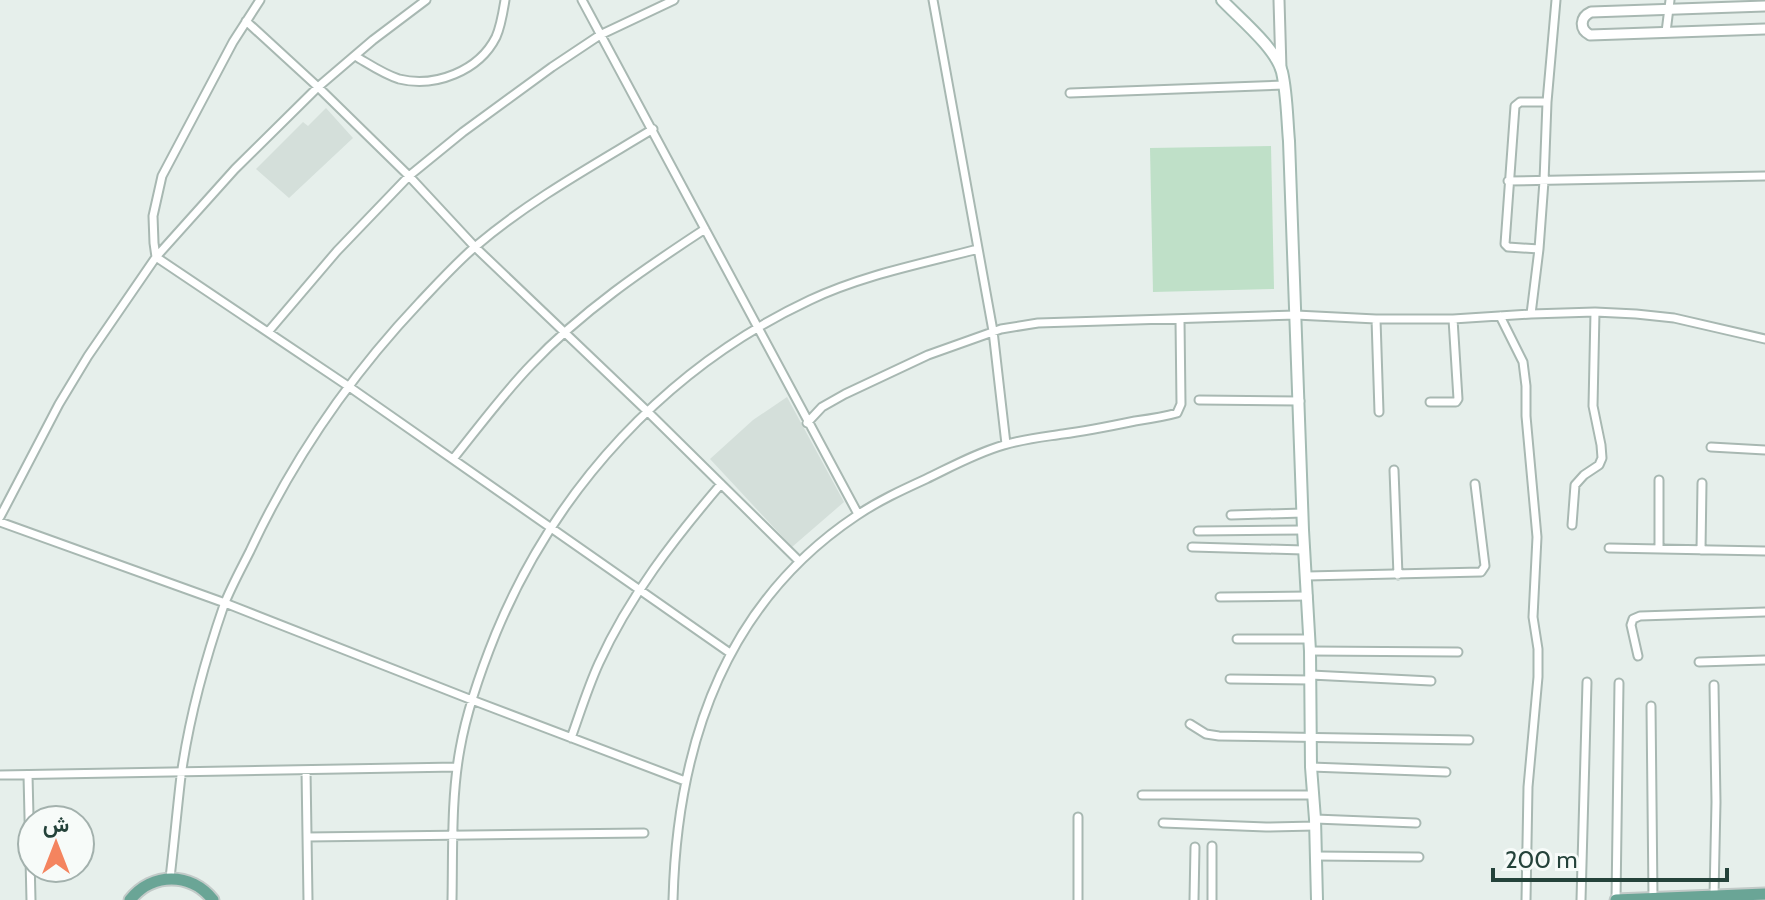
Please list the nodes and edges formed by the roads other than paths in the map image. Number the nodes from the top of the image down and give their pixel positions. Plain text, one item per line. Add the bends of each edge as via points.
1 (260, 0) edge
2 (426, 0) edge
3 (505, 0) edge
4 (582, 0) edge
5 (674, 0) edge
6 (933, 0) edge
7 (1222, 0) edge
8 (1279, 0) edge
9 (1556, 0) edge
10 (1670, 5) edge
11 (1765, 6) edge
12 (246, 21) junction
13 (1765, 29) edge
14 (1666, 32) junction
15 (600, 35) junction
16 (355, 56) junction
17 (1281, 69) junction
18 (1284, 85) junction
19 (318, 87) junction
20 (1070, 93) dead end
21 (1547, 102) junction
22 (653, 129) junction
23 (409, 176) junction
24 (1765, 176) edge
25 (1508, 181) junction
26 (1544, 181) junction
27 (705, 229) junction
28 (475, 247) junction
29 (978, 249) junction
30 (1539, 249) junction
31 (156, 257) junction
32 (1595, 312) junction
33 (1531, 314) junction
34 (1296, 315) junction
35 (1500, 316) junction
36 (1376, 319) junction
37 (1453, 319) junction
38 (1180, 320) junction
39 (759, 327) junction
40 (993, 331) junction
41 (268, 332) junction
42 (565, 333) junction
43 (1765, 339) edge
44 (348, 386) junction
45 (1199, 400) dead end
46 (1300, 401) junction
47 (1430, 402) dead end
48 (647, 411) junction
49 (1379, 412) dead end
50 (807, 423) junction
51 (1006, 444) junction
52 (1711, 447) dead end
53 (1765, 450) edge
54 (453, 459) junction
55 (1394, 470) dead end
56 (1659, 480) dead end
57 (1702, 483) dead end
58 (721, 484) junction
59 (1475, 484) dead end
60 (1303, 513) junction
61 (858, 514) junction
62 (1231, 515) dead end
63 (0, 519) edge
64 (1572, 525) dead end
65 (551, 528) junction
66 (1303, 530) junction
67 (1198, 531) dead end
68 (1192, 547) dead end
69 (1609, 548) dead end
70 (1659, 549) junction
71 (1304, 550) junction
72 (1701, 550) junction
73 (1765, 551) edge
74 (799, 561) junction
75 (1398, 575) junction
76 (1307, 576) junction
77 (640, 590) junction
78 (1308, 596) junction
79 (1220, 597) dead end
80 (225, 603) junction
81 (1765, 612) edge
82 (1237, 639) dead end
83 (1309, 645) junction
84 (1458, 652) dead end
85 (730, 653) junction
86 (1638, 656) dead end
87 (1765, 660) edge
88 (1699, 662) dead end
89 (1311, 678) junction
90 (1230, 679) dead end
91 (1431, 681) dead end
92 (1587, 682) dead end
93 (1619, 683) dead end
94 (1714, 685) dead end
95 (472, 700) junction
96 (1651, 706) dead end
97 (1190, 724) dead end
98 (571, 738) junction
99 (1311, 738) junction
100 (1469, 740) dead end
101 (457, 767) junction
102 (1311, 767) junction
103 (306, 770) junction
104 (1446, 772) dead end
105 (182, 773) junction
106 (0, 775) edge
107 (28, 775) junction
108 (685, 781) junction
109 (1142, 795) dead end
110 (1314, 795) junction
111 (1078, 817) dead end
112 (1163, 823) dead end
113 (1315, 823) junction
114 (1416, 823) dead end
115 (644, 833) dead end
116 (453, 834) junction
117 (307, 837) junction
118 (1212, 846) dead end
119 (1195, 847) dead end
120 (1316, 856) junction
121 (1419, 857) dead end
122 (170, 878) junction
123 (1765, 894) edge
124 (1714, 896) junction
125 (1647, 898) edge
126 (31, 900) edge
127 (130, 900) edge
128 (213, 900) edge
129 (308, 900) edge
130 (452, 900) edge
131 (673, 900) edge
132 (1078, 900) edge
133 (1194, 900) edge
134 (1212, 900) edge
135 (1317, 900) edge
136 (1526, 900) edge
137 (1581, 900) edge
138 (1616, 900) edge

1 - 12 street
2 - 16 street
3 - 16 street via 487,50 449,76 400,79
4 - 15 street
5 - 15 street
6 - 29 street
7 - 17 main road via 1263,41
8 - 17 street
9 - 21 street
10 - 11 street
10 - 14 street
10 - 14 street via 1591,12 1581,23 1590,35
12 - 19 street
12 - 31 street via 162,176 153,216
13 - 14 street
15 - 22 street
15 - 23 street
16 - 19 street
17 - 18 main road
18 - 20 street
18 - 34 main road
19 - 23 street
19 - 31 street
21 - 25 street via 1515,106
21 - 26 street
22 - 27 street
22 - 28 street via 519,212
23 - 28 street
23 - 41 street
24 - 26 street
25 - 26 street
25 - 30 street via 1506,246
26 - 30 street
27 - 39 street
27 - 42 street via 638,273
28 - 42 street
28 - 44 street via 407,315
29 - 39 street via 858,281
29 - 40 street
30 - 33 street
31 - 41 street
31 - 63 street via 59,404
32 - 33 street
32 - 43 street via 1674,318
32 - 64 street via 1593,406 1602,458 1575,485
33 - 35 street
34 - 36 street
34 - 38 street
34 - 46 main road
35 - 37 street
35 - 136 street via 1523,362 1537,537 1533,617 1538,677 1528,787
36 - 37 street
36 - 49 street
37 - 47 street via 1458,399
38 - 40 street via 1038,323
38 - 51 street via 1177,413
39 - 48 street
39 - 50 street
40 - 50 street via 868,382 822,407
40 - 51 street
41 - 44 street
42 - 48 street
42 - 54 street via 530,366
44 - 54 street
44 - 80 street via 287,477
45 - 46 street
46 - 60 main road
48 - 58 street
48 - 65 street via 592,471
50 - 61 street
51 - 61 street
52 - 53 street
54 - 65 street
55 - 75 street
56 - 70 street
57 - 72 street
58 - 74 street
58 - 77 street
59 - 75 street via 1485,566 1481,572
60 - 62 street
60 - 66 main road
61 - 74 street
63 - 80 street
65 - 77 street
65 - 95 street via 503,618
66 - 67 street
66 - 71 main road
68 - 71 street
69 - 70 street
70 - 72 street
71 - 76 main road
72 - 73 street
74 - 85 street via 775,586
75 - 76 street
76 - 78 main road
77 - 85 street
77 - 98 street via 599,664
78 - 79 street
78 - 83 main road
80 - 95 street
80 - 105 street via 195,704
81 - 86 street via 1640,616 1631,625
82 - 83 street
83 - 84 street
83 - 89 main road
85 - 108 street via 707,706
87 - 88 street
89 - 90 street
89 - 91 street
89 - 99 main road
92 - 137 street
93 - 138 street
94 - 124 street
95 - 98 street
95 - 101 street
96 - 125 street
97 - 99 street via 1219,736
98 - 108 street
99 - 100 street
99 - 102 main road
101 - 103 street
101 - 116 street
102 - 104 street
102 - 110 main road
103 - 105 street
103 - 117 street
105 - 107 street
105 - 122 street
106 - 107 street
107 - 126 street
108 - 131 street
109 - 110 street
110 - 113 main road
111 - 132 street
112 - 113 street
113 - 114 street
113 - 120 main road
115 - 116 street
116 - 117 street
116 - 130 street
117 - 129 street
118 - 134 street
119 - 133 street
120 - 121 street
120 - 135 main road
122 - 127 main road via 146,885
122 - 128 main road via 195,884
123 - 124 main road
124 - 125 main road
125 - 138 main road

